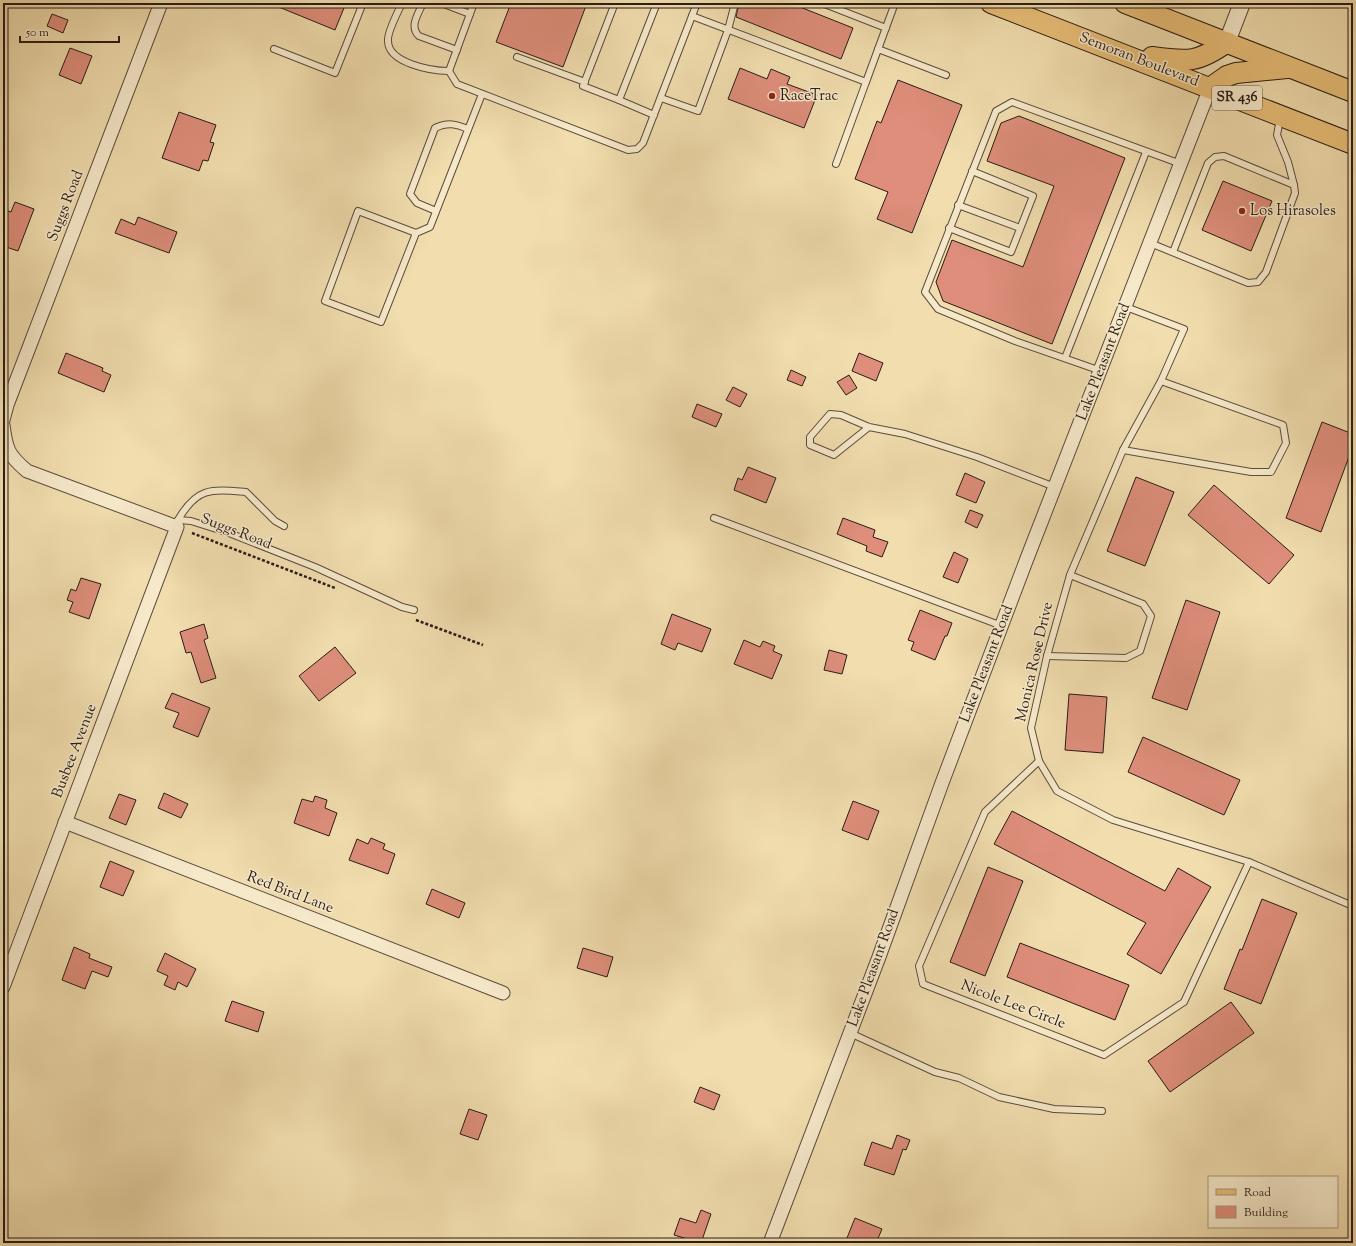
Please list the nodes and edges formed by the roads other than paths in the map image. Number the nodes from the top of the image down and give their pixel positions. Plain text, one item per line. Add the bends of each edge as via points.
1 (161, 3) edge
2 (363, 3) edge
3 (402, 3) edge
4 (423, 3) edge
5 (441, 3) edge
6 (474, 3) edge
7 (615, 3) edge
8 (657, 3) edge
9 (697, 3) edge
10 (735, 3) edge
11 (822, 3) edge
12 (895, 3) edge
13 (991, 3) edge
14 (1125, 3) edge
15 (1242, 3) edge
16 (470, 14) junction
17 (692, 16) junction
18 (886, 28) junction
19 (728, 30) junction
20 (1227, 42) junction
21 (274, 49) dead end
22 (878, 49) junction
23 (457, 50) junction
24 (1120, 53) junction
25 (517, 57) dead end
26 (1290, 68) junction
27 (449, 71) junction
28 (946, 75) dead end
29 (585, 82) junction
30 (866, 82) junction
31 (1210, 88) junction
32 (1353, 92) edge
33 (482, 94) junction
34 (661, 98) junction
35 (619, 100) junction
36 (654, 115) junction
37 (1281, 116) junction
38 (468, 129) junction
39 (1353, 144) edge
40 (1146, 152) junction
41 (836, 164) dead end
42 (1180, 164) junction
43 (972, 171) junction
44 (1294, 185) junction
45 (958, 204) junction
46 (436, 211) junction
47 (949, 228) junction
48 (1020, 228) junction
49 (416, 233) junction
50 (1150, 243) junction
51 (1173, 252) junction
52 (1126, 308) junction
53 (1065, 358) junction
54 (1101, 371) junction
55 (1161, 381) junction
56 (3, 420) edge
57 (3, 425) edge
58 (869, 427) junction
59 (1123, 450) junction
60 (1055, 487) junction
61 (714, 518) dead end
62 (176, 524) junction
63 (284, 526) dead end
64 (1070, 575) junction
65 (414, 610) dead end
66 (1002, 626) junction
67 (1047, 656) junction
68 (1039, 761) junction
69 (65, 822) junction
70 (1248, 862) junction
71 (1353, 906) edge
72 (3, 987) edge
73 (503, 993) dead end
74 (850, 1033) junction
75 (1102, 1111) dead end
76 (770, 1243) edge

1 - 56 street, Suggs Road
2 - 21 lane via 335,73
3 - 27 lane via 387,40 395,57 431,71
4 - 23 lane via 413,27 415,32 419,36
5 - 16 lane
6 - 16 lane
7 - 29 lane
8 - 35 lane
9 - 17 lane
10 - 19 lane
11 - 18 lane
12 - 18 lane
13 - 24 main road, Semoran Boulevard / SR 436
14 - 20 main road
15 - 20 street
16 - 23 lane
17 - 19 lane
17 - 34 lane
18 - 22 lane
19 - 30 lane
19 - 34 lane via 698,111
20 - 24 main road via 1209,55 1181,61
20 - 26 main road
22 - 28 lane
22 - 30 lane
23 - 27 lane
24 - 31 main road, Semoran Boulevard / SR 436
25 - 29 lane
26 - 31 main road via 1236,73
26 - 32 main road
27 - 33 lane via 458,84
29 - 35 lane via 583,86
30 - 41 lane
31 - 37 main road, Semoran Boulevard / SR 436
31 - 42 street, Lake Pleasant Road
33 - 36 lane via 628,150 637,149 643,142
33 - 38 lane
34 - 36 lane
35 - 36 lane
37 - 39 main road, Semoran Boulevard / SR 436
37 - 44 lane via 1277,135
38 - 46 lane
38 - 46 lane via 453,123 435,128 410,194 417,203
40 - 42 lane
40 - 43 lane via 1012,102 996,111
40 - 53 lane
42 - 50 street, Lake Pleasant Road
43 - 45 lane
43 - 48 lane via 1033,196
44 - 51 lane via 1224,156 1215,157 1208,163
44 - 51 lane via 1295,193 1266,272 1258,282 1248,283
45 - 47 lane
45 - 48 lane
46 - 49 lane via 430,227
47 - 48 lane via 1011,252
47 - 53 lane via 925,292 938,309 1015,341
49 - 49 lane via 381,322 325,301 358,211
50 - 51 lane
50 - 52 street, Lake Pleasant Road
52 - 54 street, Lake Pleasant Road
52 - 55 lane, Monica Rose Drive via 1184,329
53 - 54 lane
54 - 60 street, Lake Pleasant Road
55 - 59 lane, Monica Rose Drive
55 - 59 lane via 1283,426 1286,443 1271,472 1251,472
57 - 62 street via 5,442 12,458 27,471
58 - 58 lane via 841,415 830,414 810,437 810,445 834,455
58 - 60 lane via 905,434 977,457
59 - 64 lane, Monica Rose Drive
60 - 66 street, Lake Pleasant Road
61 - 66 lane
62 - 63 lane via 186,507 199,495 210,490 246,492 275,521
62 - 65 lane via 191,521 229,533
62 - 69 street, Busbee Avenue
64 - 67 lane, Monica Rose Drive
64 - 67 lane via 1143,604 1151,616 1140,651 1126,658
66 - 74 street, Lake Pleasant Road
67 - 68 lane, Monica Rose Drive via 1032,728
68 - 70 lane, Monica Rose Drive via 1057,791 1113,820
68 - 70 lane, Nicole Lee Circle via 985,812 919,966 923,984 1104,1055 1184,1002
69 - 72 street, Busbee Avenue
69 - 73 street, Red Bird Lane
70 - 71 lane, Monica Rose Drive
74 - 75 lane via 935,1072 971,1083 999,1097 1054,1109
74 - 76 street, Lake Pleasant Road

